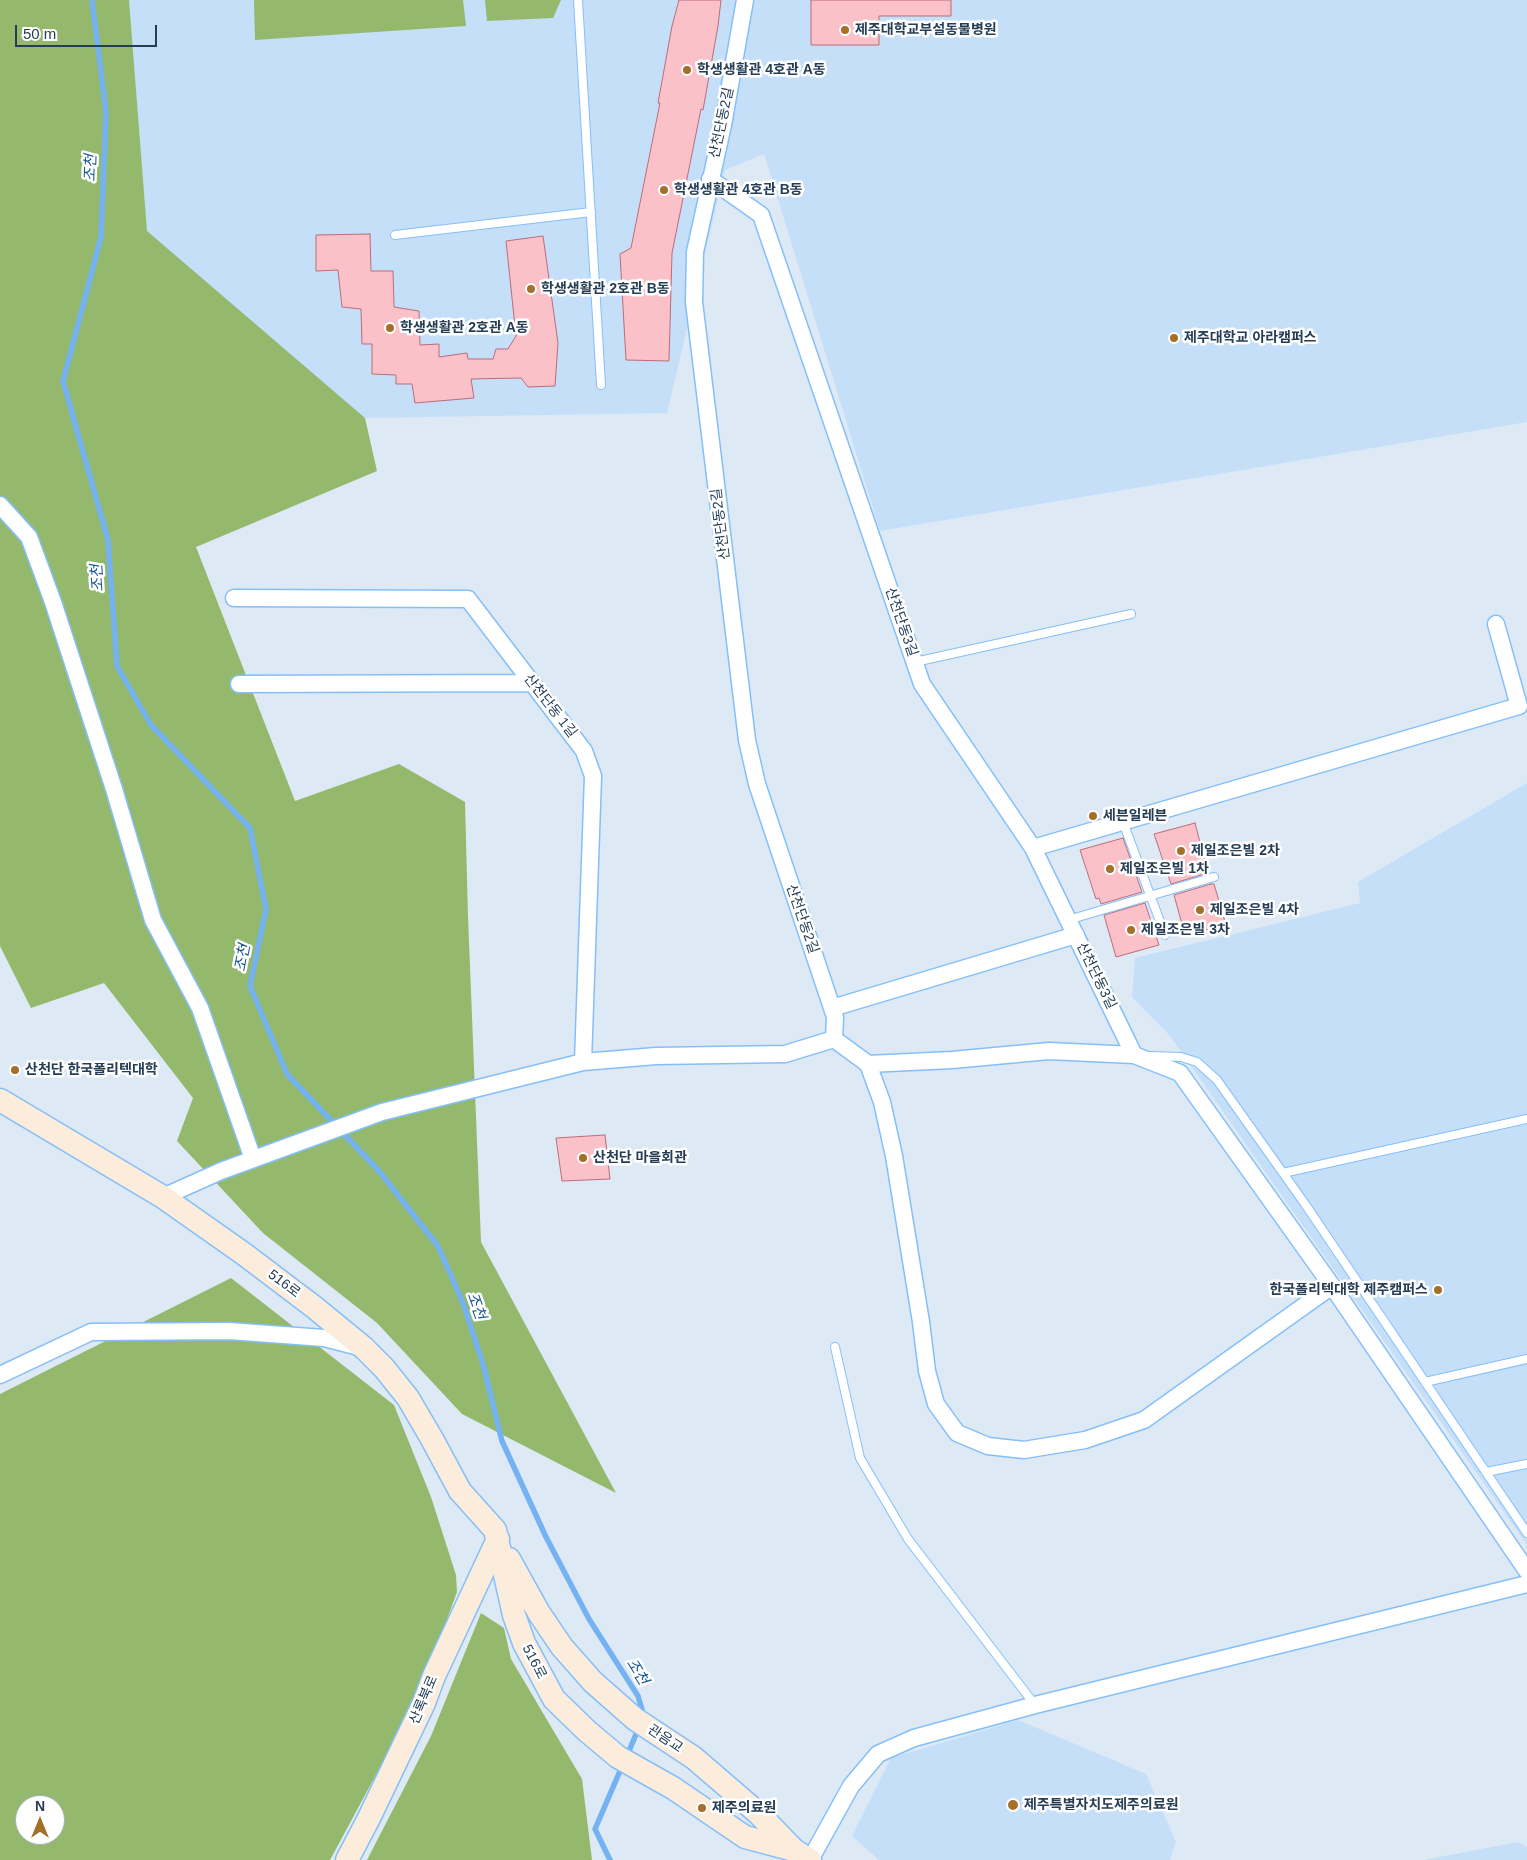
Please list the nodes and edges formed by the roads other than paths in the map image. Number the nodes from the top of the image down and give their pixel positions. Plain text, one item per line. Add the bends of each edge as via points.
1 (578, 0) edge
2 (745, 0) edge
3 (710, 179) junction
4 (591, 212) junction
5 (395, 235) dead end
6 (601, 385) dead end
7 (0, 505) edge
8 (234, 598) dead end
9 (1131, 614) dead end
10 (1496, 624) dead end
11 (915, 662) junction
12 (532, 683) junction
13 (239, 684) dead end
14 (1123, 822) junction
15 (1033, 848) junction
16 (1214, 877) dead end
17 (1150, 896) junction
18 (1068, 920) junction
19 (1076, 935) junction
20 (1165, 935) dead end
21 (832, 1008) junction
22 (834, 1038) junction
23 (1134, 1055) junction
24 (583, 1062) junction
25 (868, 1064) junction
26 (0, 1100) edge
27 (1527, 1119) edge
28 (253, 1159) junction
29 (1283, 1173) junction
30 (163, 1197) junction
31 (1332, 1286) junction
32 (835, 1347) dead end
33 (364, 1348) junction
34 (1527, 1359) edge
35 (0, 1375) edge
36 (1425, 1382) junction
37 (1527, 1464) edge
38 (1486, 1472) junction
39 (1526, 1529) edge
40 (498, 1539) junction
41 (1527, 1570) edge
42 (1527, 1584) edge
43 (1035, 1705) junction
44 (635, 1719) joint
45 (805, 1856) edge
46 (347, 1860) edge

1 - 4 lane
2 - 3 street, 산천단동2길
3 - 11 street, 산천단동3길 via 761,215
3 - 21 street, 산천단동2길 via 695,252 694,302 747,740 757,784
4 - 5 lane
4 - 6 lane
7 - 28 street via 29,537 114,790 153,920 200,1008
8 - 12 street, 산천단동 1길 via 468,599
9 - 11 lane
10 - 14 street via 1519,706
11 - 15 street, 산천단동3길 via 922,684
12 - 13 street
12 - 24 street, 산천단동 1길 via 584,751 593,776
14 - 15 street
14 - 17 lane
15 - 18 street, 산천단동3길
16 - 17 lane
17 - 18 lane
17 - 20 lane
18 - 19 street, 산천단동3길
19 - 21 street
19 - 23 street, 산천단동3길
21 - 22 street, 산천단동2길
22 - 24 street via 785,1054 656,1056
22 - 25 street
23 - 25 street via 1049,1051
23 - 29 lane via 1181,1057 1197,1062 1217,1080
23 - 31 street via 1180,1073
24 - 28 street via 382,1112
25 - 31 street via 882,1102 894,1156 927,1371 936,1404 957,1433 988,1446 1024,1450 1084,1440 1144,1420
26 - 30 main road, 516로
27 - 29 lane
28 - 30 street
29 - 36 lane
30 - 33 main road, 516로 via 244,1254
31 - 41 street
32 - 43 lane via 860,1458 908,1539
33 - 35 street via 324,1338 229,1331 91,1332
33 - 40 main road, 516로 via 408,1398 460,1491 496,1530
34 - 36 lane
36 - 38 lane
37 - 38 lane
38 - 39 lane
40 - 44 main road, 516로 via 562,1647 593,1682
40 - 45 main road, 516로 via 514,1615 524,1643 554,1699 618,1758 673,1788 745,1837
40 - 46 main road, 산록북로 via 424,1703
42 - 43 street
43 - 45 street via 914,1738 878,1754 851,1786
44 - 45 main road, 관음교 via 694,1758

